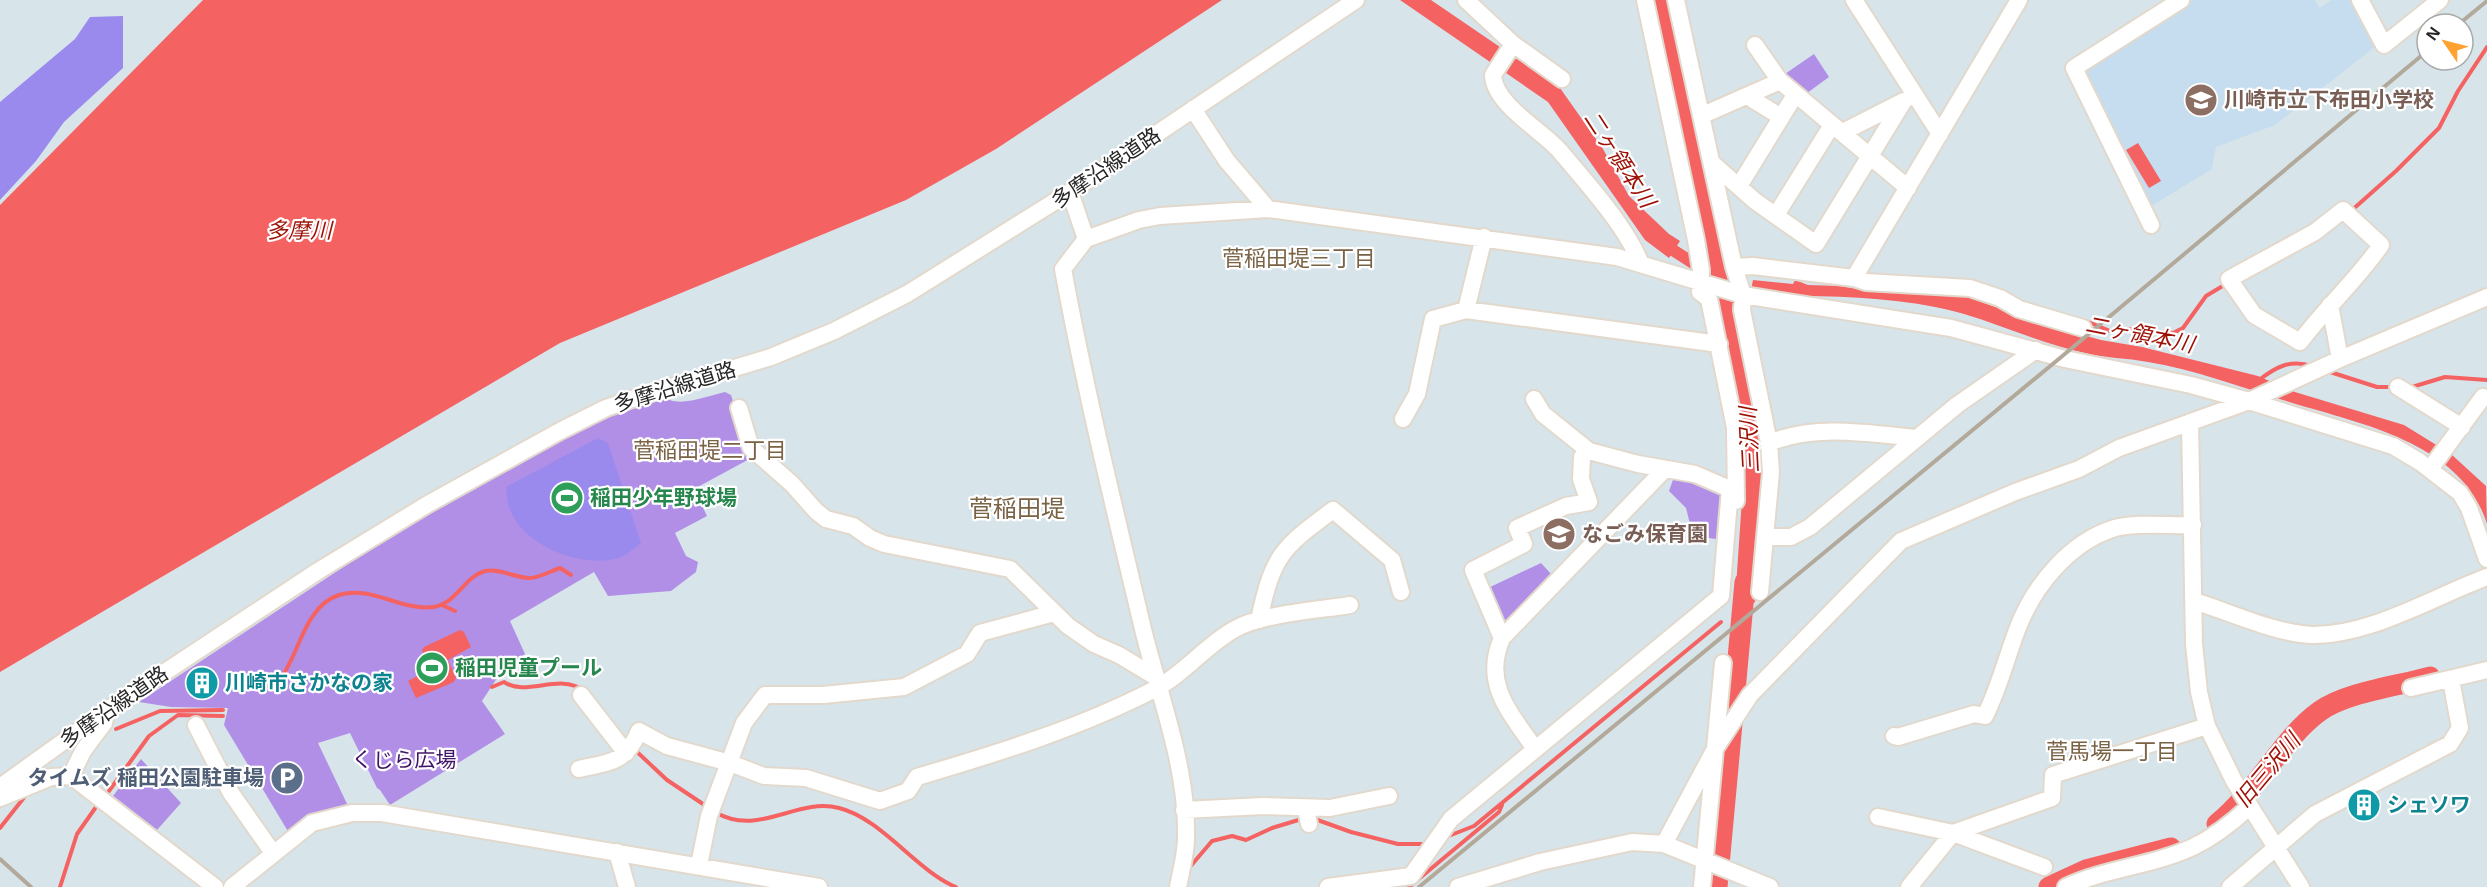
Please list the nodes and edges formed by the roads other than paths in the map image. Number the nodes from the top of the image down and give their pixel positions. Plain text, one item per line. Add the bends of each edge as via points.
1 (1466, 0) edge
2 (1645, 0) edge
3 (1676, 0) edge
4 (1854, 0) edge
5 (2019, 0) edge
6 (2181, 0) edge
7 (2360, 0) edge
8 (2440, 0) edge
9 (1353, 2) edge
10 (1513, 44) junction
11 (1755, 45) dead end
12 (1562, 79) dead end
13 (1780, 81) junction
14 (1795, 95) junction
15 (1747, 96) junction
16 (1908, 97) junction
17 (1193, 110) junction
18 (1702, 115) junction
19 (1780, 117) junction
20 (1838, 128) junction
21 (1940, 134) junction
22 (1870, 157) junction
23 (1712, 163) junction
24 (1738, 186) junction
25 (1908, 189) junction
26 (1070, 192) junction
27 (1268, 209) junction
28 (1776, 215) junction
29 (2151, 225) dead end
30 (1484, 237) junction
31 (1086, 239) junction
32 (1640, 262) junction
33 (1734, 267) junction
34 (1854, 278) junction
35 (1704, 284) junction
36 (1741, 294) junction
37 (2487, 297) edge
38 (2330, 305) junction
39 (1466, 310) junction
40 (2083, 328) dead end
41 (1719, 344) junction
42 (2036, 350) junction
43 (2328, 364) junction
44 (2398, 387) dead end
45 (2483, 397) dead end
46 (1534, 399) dead end
47 (2254, 399) junction
48 (739, 408) dead end
49 (1403, 419) dead end
50 (2190, 422) junction
51 (2462, 427) junction
52 (1916, 438) junction
53 (1769, 442) junction
54 (1589, 451) junction
55 (2433, 466) junction
56 (1665, 468) junction
57 (2193, 525) junction
58 (1767, 537) junction
59 (2487, 559) edge
60 (2487, 577) edge
61 (1731, 588) dead end
62 (1401, 592) dead end
63 (1760, 592) dead end
64 (2194, 601) junction
65 (1350, 605) dead end
66 (1054, 613) junction
67 (1259, 620) junction
68 (1502, 638) junction
69 (1723, 663) dead end
70 (2487, 670) edge
71 (2451, 680) junction
72 (1155, 682) junction
73 (2410, 688) dead end
74 (581, 695) dead end
75 (106, 711) junction
76 (196, 725) dead end
77 (2207, 726) junction
78 (1894, 736) dead end
79 (1716, 747) junction
80 (1535, 748) junction
81 (630, 749) junction
82 (730, 763) junction
83 (579, 769) dead end
84 (71, 776) junction
85 (0, 787) edge
86 (1389, 796) dead end
87 (0, 798) edge
88 (2246, 801) junction
89 (1184, 810) junction
90 (1878, 817) dead end
91 (1953, 834) junction
92 (1664, 844) junction
93 (2275, 847) junction
94 (617, 852) junction
95 (273, 853) junction
96 (1705, 861) junction
97 (699, 866) junction
98 (2044, 867) dead end
99 (1732, 880) edge
100 (1178, 886) edge
101 (215, 887) edge
102 (232, 887) edge
103 (627, 887) edge
104 (819, 887) edge
105 (1328, 887) edge
106 (1458, 887) edge
107 (1702, 887) edge
108 (1770, 887) edge
109 (1909, 887) edge
110 (2066, 887) edge
111 (2224, 887) edge
112 (2229, 887) edge
113 (2301, 887) edge

1 - 10 street
2 - 35 street
3 - 18 street
4 - 16 street
5 - 21 street
6 - 29 street via 2074,68
7 - 8 street via 2384,45
9 - 17 street, 多摩沿線道路
10 - 12 street
10 - 32 street via 1493,75 1497,89 1557,149 1633,242
11 - 13 street
13 - 14 street
13 - 15 street
14 - 19 street
14 - 20 street
15 - 18 street
15 - 19 street
16 - 20 street
16 - 21 street
16 - 22 street
17 - 26 street, 多摩沿線道路
17 - 27 street via 1227,161
18 - 23 street
19 - 24 street
20 - 22 street
20 - 28 street
21 - 25 street
22 - 25 street
22 - 28 street via 1815,244
23 - 24 street
23 - 33 street
24 - 28 street
25 - 34 street
26 - 31 street
26 - 75 street, 多摩沿線道路 via 907,294 834,331 771,357 606,408 560,431 328,565
27 - 30 street
27 - 31 street via 1160,216
30 - 32 street
30 - 39 street
31 - 72 street via 1064,269 1077,344
32 - 35 street
33 - 34 street
33 - 36 street
34 - 40 street via 1970,288
35 - 36 street
35 - 41 street via 1700,292 1709,299
36 - 42 street via 1951,328
36 - 53 street
37 - 43 street
38 - 38 street via 2300,342 2254,315 2229,279 2315,232 2343,210 2381,244 2355,281
38 - 43 street
39 - 41 street
39 - 49 street via 1433,320 1417,394
41 - 61 street via 1735,428 1738,480
42 - 47 street
42 - 52 street
43 - 47 street
44 - 51 street
45 - 51 street
46 - 54 street via 1543,414
47 - 50 street
47 - 55 street via 2393,446
48 - 66 street via 752,448 826,519 853,526 884,544 1010,569
50 - 57 street
50 - 79 street via 1901,541 1750,695
51 - 55 street
52 - 53 street via 1839,431 1792,433
52 - 58 street via 1810,527 1791,537
53 - 58 street
54 - 56 street
54 - 68 street via 1582,457 1581,479 1588,501 1566,506 1517,528 1524,544 1473,570
55 - 59 street via 2469,508
56 - 68 street
56 - 80 street via 1695,474 1730,489 1721,596
57 - 64 street
57 - 78 street via 2116,528 2079,547 2058,564 2029,605 2017,629 1996,695 1984,716 1974,714
58 - 63 street
60 - 64 street via 2363,627 2313,634 2269,625
62 - 67 street via 1392,560 1333,510 1296,537 1275,563
64 - 77 street via 2194,644
65 - 67 street
66 - 72 street via 1094,644 1119,655
66 - 82 street via 980,633 967,654 904,687 823,695 765,695 744,723
67 - 72 street via 1236,627
68 - 80 street via 1493,672 1502,700
69 - 79 street
70 - 71 street
71 - 73 street
71 - 93 street via 2460,728 2450,744 2315,814
72 - 82 street via 1049,735 917,777 908,791 880,801 806,778 764,776
72 - 89 street via 1178,764
74 - 81 street
75 - 84 street via 104,723 83,751
75 - 85 street, 多摩沿線道路
76 - 95 street via 231,793
77 - 88 street
77 - 91 street via 2053,775 2052,798
79 - 92 street
79 - 96 street
80 - 105 street via 1451,819 1410,876
81 - 82 street via 639,731 667,746
81 - 83 street via 619,760
82 - 97 street via 711,811
84 - 87 street via 51,777
84 - 101 street
86 - 89 street via 1307,816 1263,806
88 - 93 street
88 - 110 street via 2234,821 2193,848 2087,877
89 - 100 street via 1186,838
90 - 91 street
91 - 98 street
91 - 109 street
92 - 96 street
92 - 106 street via 1632,842 1540,862
93 - 112 street
93 - 113 street
94 - 95 street via 372,813 346,814 312,824
94 - 97 street
94 - 103 street
95 - 102 street
96 - 99 street
96 - 107 street
97 - 104 street
99 - 108 street
111 - 112 street

